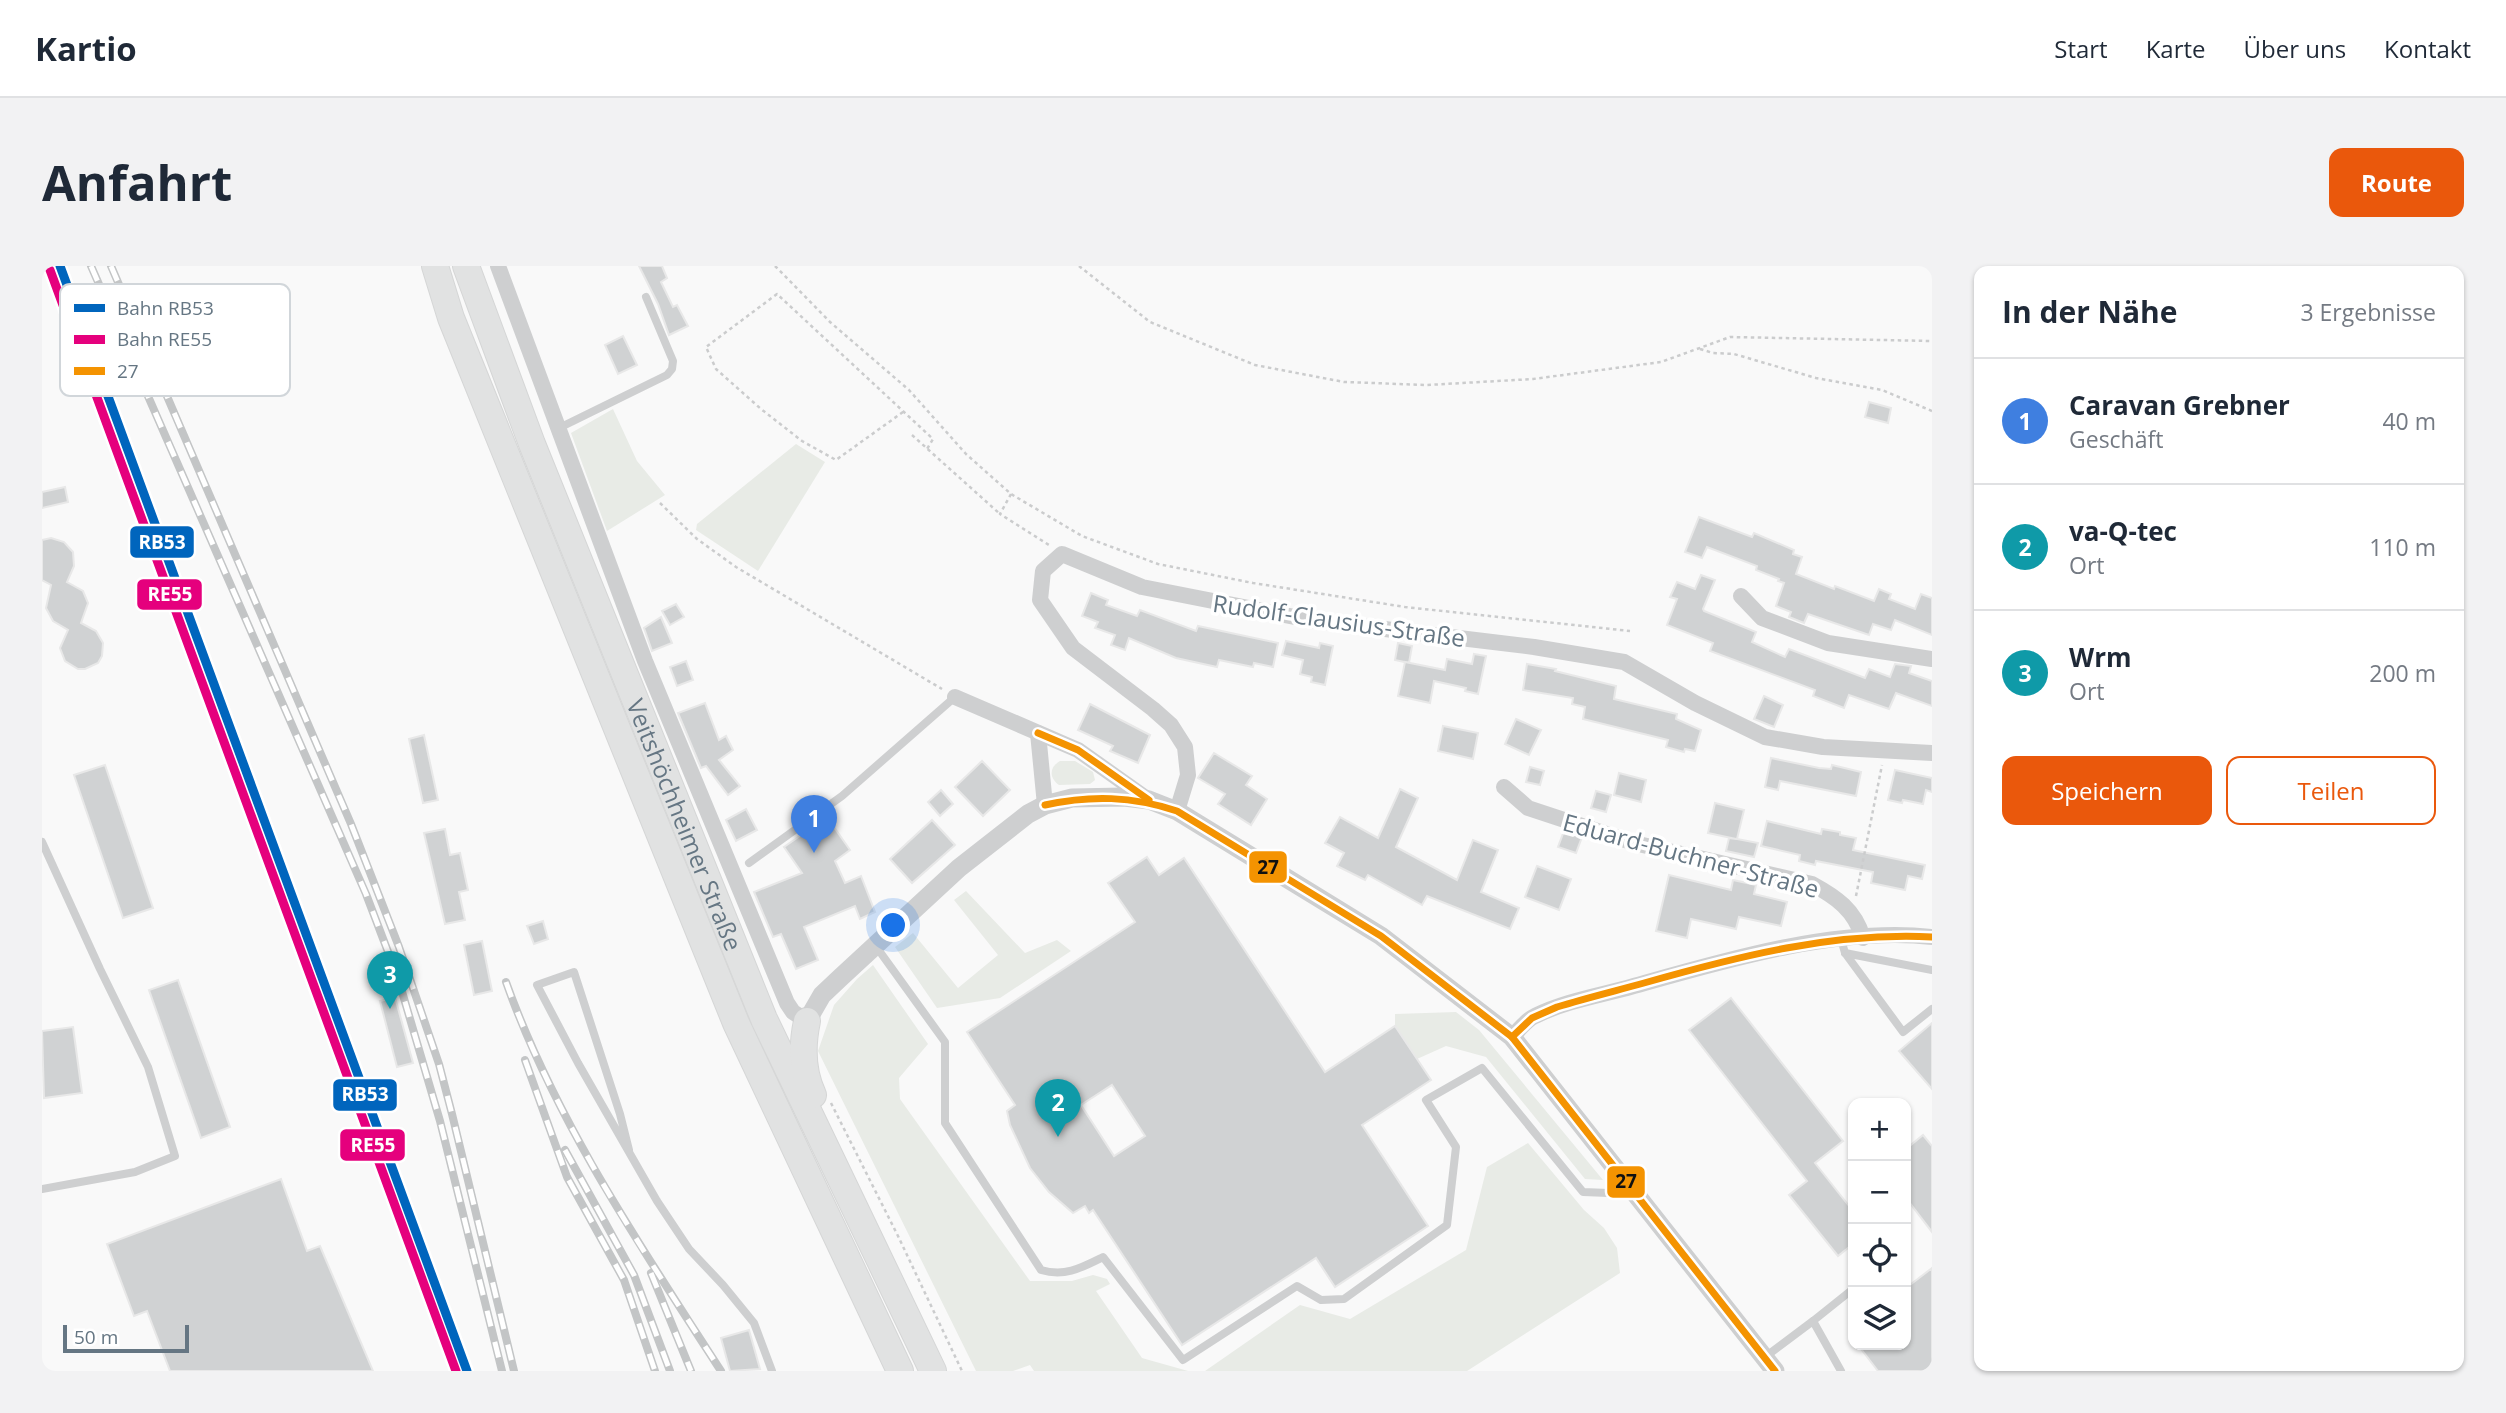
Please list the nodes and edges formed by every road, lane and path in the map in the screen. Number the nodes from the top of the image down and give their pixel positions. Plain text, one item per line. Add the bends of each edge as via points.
1 (435, 266) edge
2 (466, 266) edge
3 (498, 266) edge
4 (775, 266) edge
5 (1079, 266) edge
6 (646, 297) dead end
7 (1932, 341) edge
8 (1698, 349) junction
9 (1932, 411) edge
10 (903, 412) junction
11 (559, 428) junction
12 (912, 435) dead end
13 (928, 449) junction
14 (1011, 494) junction
15 (660, 503) dead end
16 (1000, 514) junction
17 (1062, 554) junction
18 (1741, 596) dead end
19 (1630, 631) dead end
20 (1932, 659) edge
21 (955, 697) junction
22 (1038, 733) junction
23 (1885, 750) junction
24 (1932, 753) edge
25 (1504, 788) dead end
26 (1149, 800) junction
27 (1045, 805) junction
28 (1177, 811) junction
29 (42, 842) edge
30 (749, 863) dead end
31 (1850, 912) junction
32 (1932, 937) edge
33 (1863, 938) junction
34 (875, 945) junction
35 (1843, 946) junction
36 (1932, 970) edge
37 (1932, 1009) edge
38 (807, 1021) junction
39 (1512, 1037) junction
40 (831, 1101) dead end
41 (629, 1150) junction
42 (831, 1160) junction
43 (42, 1189) edge
44 (1637, 1194) junction
45 (1848, 1293) edge
46 (1813, 1321) junction
47 (1770, 1364) edge
48 (772, 1371) edge
49 (900, 1371) edge
50 (933, 1371) edge
51 (962, 1371) edge
52 (1841, 1371) edge

1 - 49 highway, Veitshöchheimer Straße via 451,318 736,1023
2 - 42 highway, Veitshöchheimer Straße via 734,946
3 - 11 street, Veitshöchheimer Straße
4 - 14 path via 909,390 966,454
5 - 8 path via 1150,322 1255,365 1344,382 1427,385 1533,379 1661,362
6 - 11 lane via 673,361 672,369
7 - 8 path via 1730,337
8 - 9 path via 1882,390
10 - 10 path via 777,294 706,347 716,369 761,409 836,460
10 - 13 path via 933,439
11 - 38 street, Veitshöchheimer Straße via 645,661 787,1003
12 - 13 path
13 - 16 path
14 - 16 path
14 - 19 path via 1082,536 1158,564 1405,607
15 - 21 path via 697,539 736,567
16 - 17 path
17 - 23 street, Rudolf-Clausius-Straße via 1142,587 1310,620 1624,662 1765,737 1823,747
17 - 28 street via 1043,571 1041,600 1073,648 1171,725 1185,747 1188,775
18 - 20 street via 1762,618 1828,643
21 - 22 street
21 - 30 lane via 842,796
22 - 26 street via 1078,750
22 - 27 street
23 - 24 street, Rudolf-Clausius-Straße
23 - 31 path
25 - 31 street, Eduard-Buchner-Straße via 1528,808 1634,844 1812,884 1833,895
26 - 27 street via 1072,798
26 - 28 street
27 - 34 street via 959,869
28 - 39 street via 1381,936
29 - 43 lane via 148,1067 175,1156 135,1172
31 - 33 street, Eduard-Buchner-Straße
32 - 33 street
33 - 35 street
34 - 38 street via 822,995
34 - 44 lane via 945,1042 945,1123 1041,1270 1072,1272 1102,1257 1183,1360 1297,1286 1321,1300 1344,1299 1447,1225 1455,1147 1426,1100 1482,1068 1583,1192
35 - 36 lane
35 - 37 lane via 1903,1032
35 - 39 street via 1797,946 1562,1006 1533,1016
38 - 42 highway via 805,1064 810,1087 836,1141
39 - 44 street
40 - 51 path
41 - 41 lane via 578,1063 537,985 574,972
41 - 48 lane via 689,1249 754,1323
42 - 50 highway, Veitshöchheimer Straße
44 - 47 street
45 - 46 lane
46 - 47 lane
46 - 52 lane

